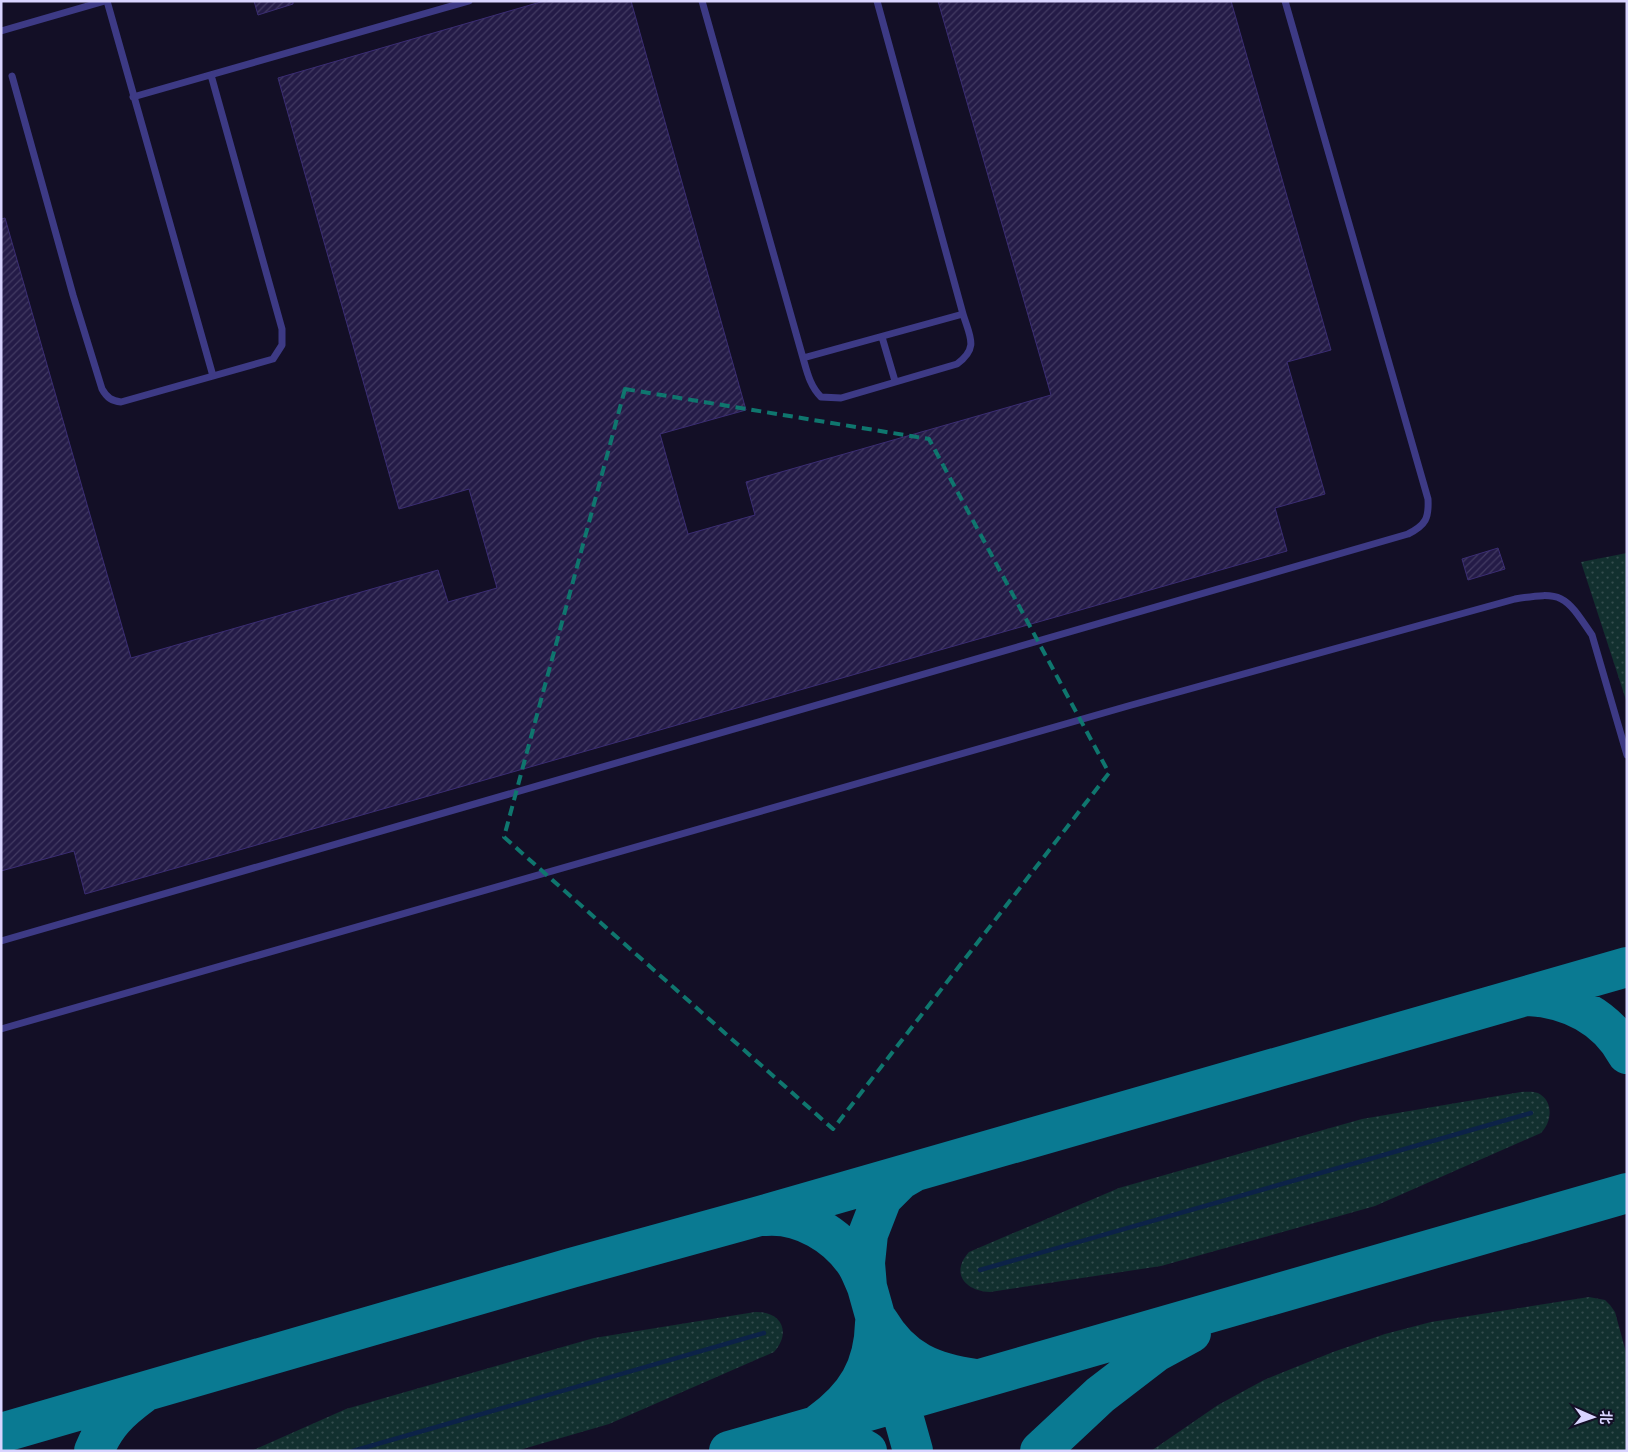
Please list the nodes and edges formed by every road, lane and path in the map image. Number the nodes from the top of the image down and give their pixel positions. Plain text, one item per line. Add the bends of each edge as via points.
1 (106, 1) edge
2 (469, 1) edge
3 (702, 1) edge
4 (877, 1) edge
5 (1285, 1) edge
6 (1, 31) edge
7 (211, 75) junction
8 (12, 76) dead end
9 (133, 97) junction
10 (963, 314) junction
11 (882, 337) junction
12 (803, 358) junction
13 (213, 376) junction
14 (895, 382) junction
15 (1627, 755) edge
16 (1, 941) edge
17 (1, 1029) edge

1 - 6 lane
1 - 9 lane
2 - 7 lane
3 - 12 lane
4 - 10 lane
5 - 16 lane via 1428,498 1425,522 1419,528
7 - 9 lane
7 - 13 lane via 282,329 282,345 273,359
8 - 13 lane via 73,295 106,396 114,402 121,402
9 - 13 lane
10 - 11 lane
10 - 14 lane via 971,342 971,351 966,358 957,364
11 - 12 lane
11 - 14 lane
12 - 14 lane via 811,385 821,397 841,398
15 - 17 lane via 1592,635 1569,603 1557,596 1538,595 1128,706

